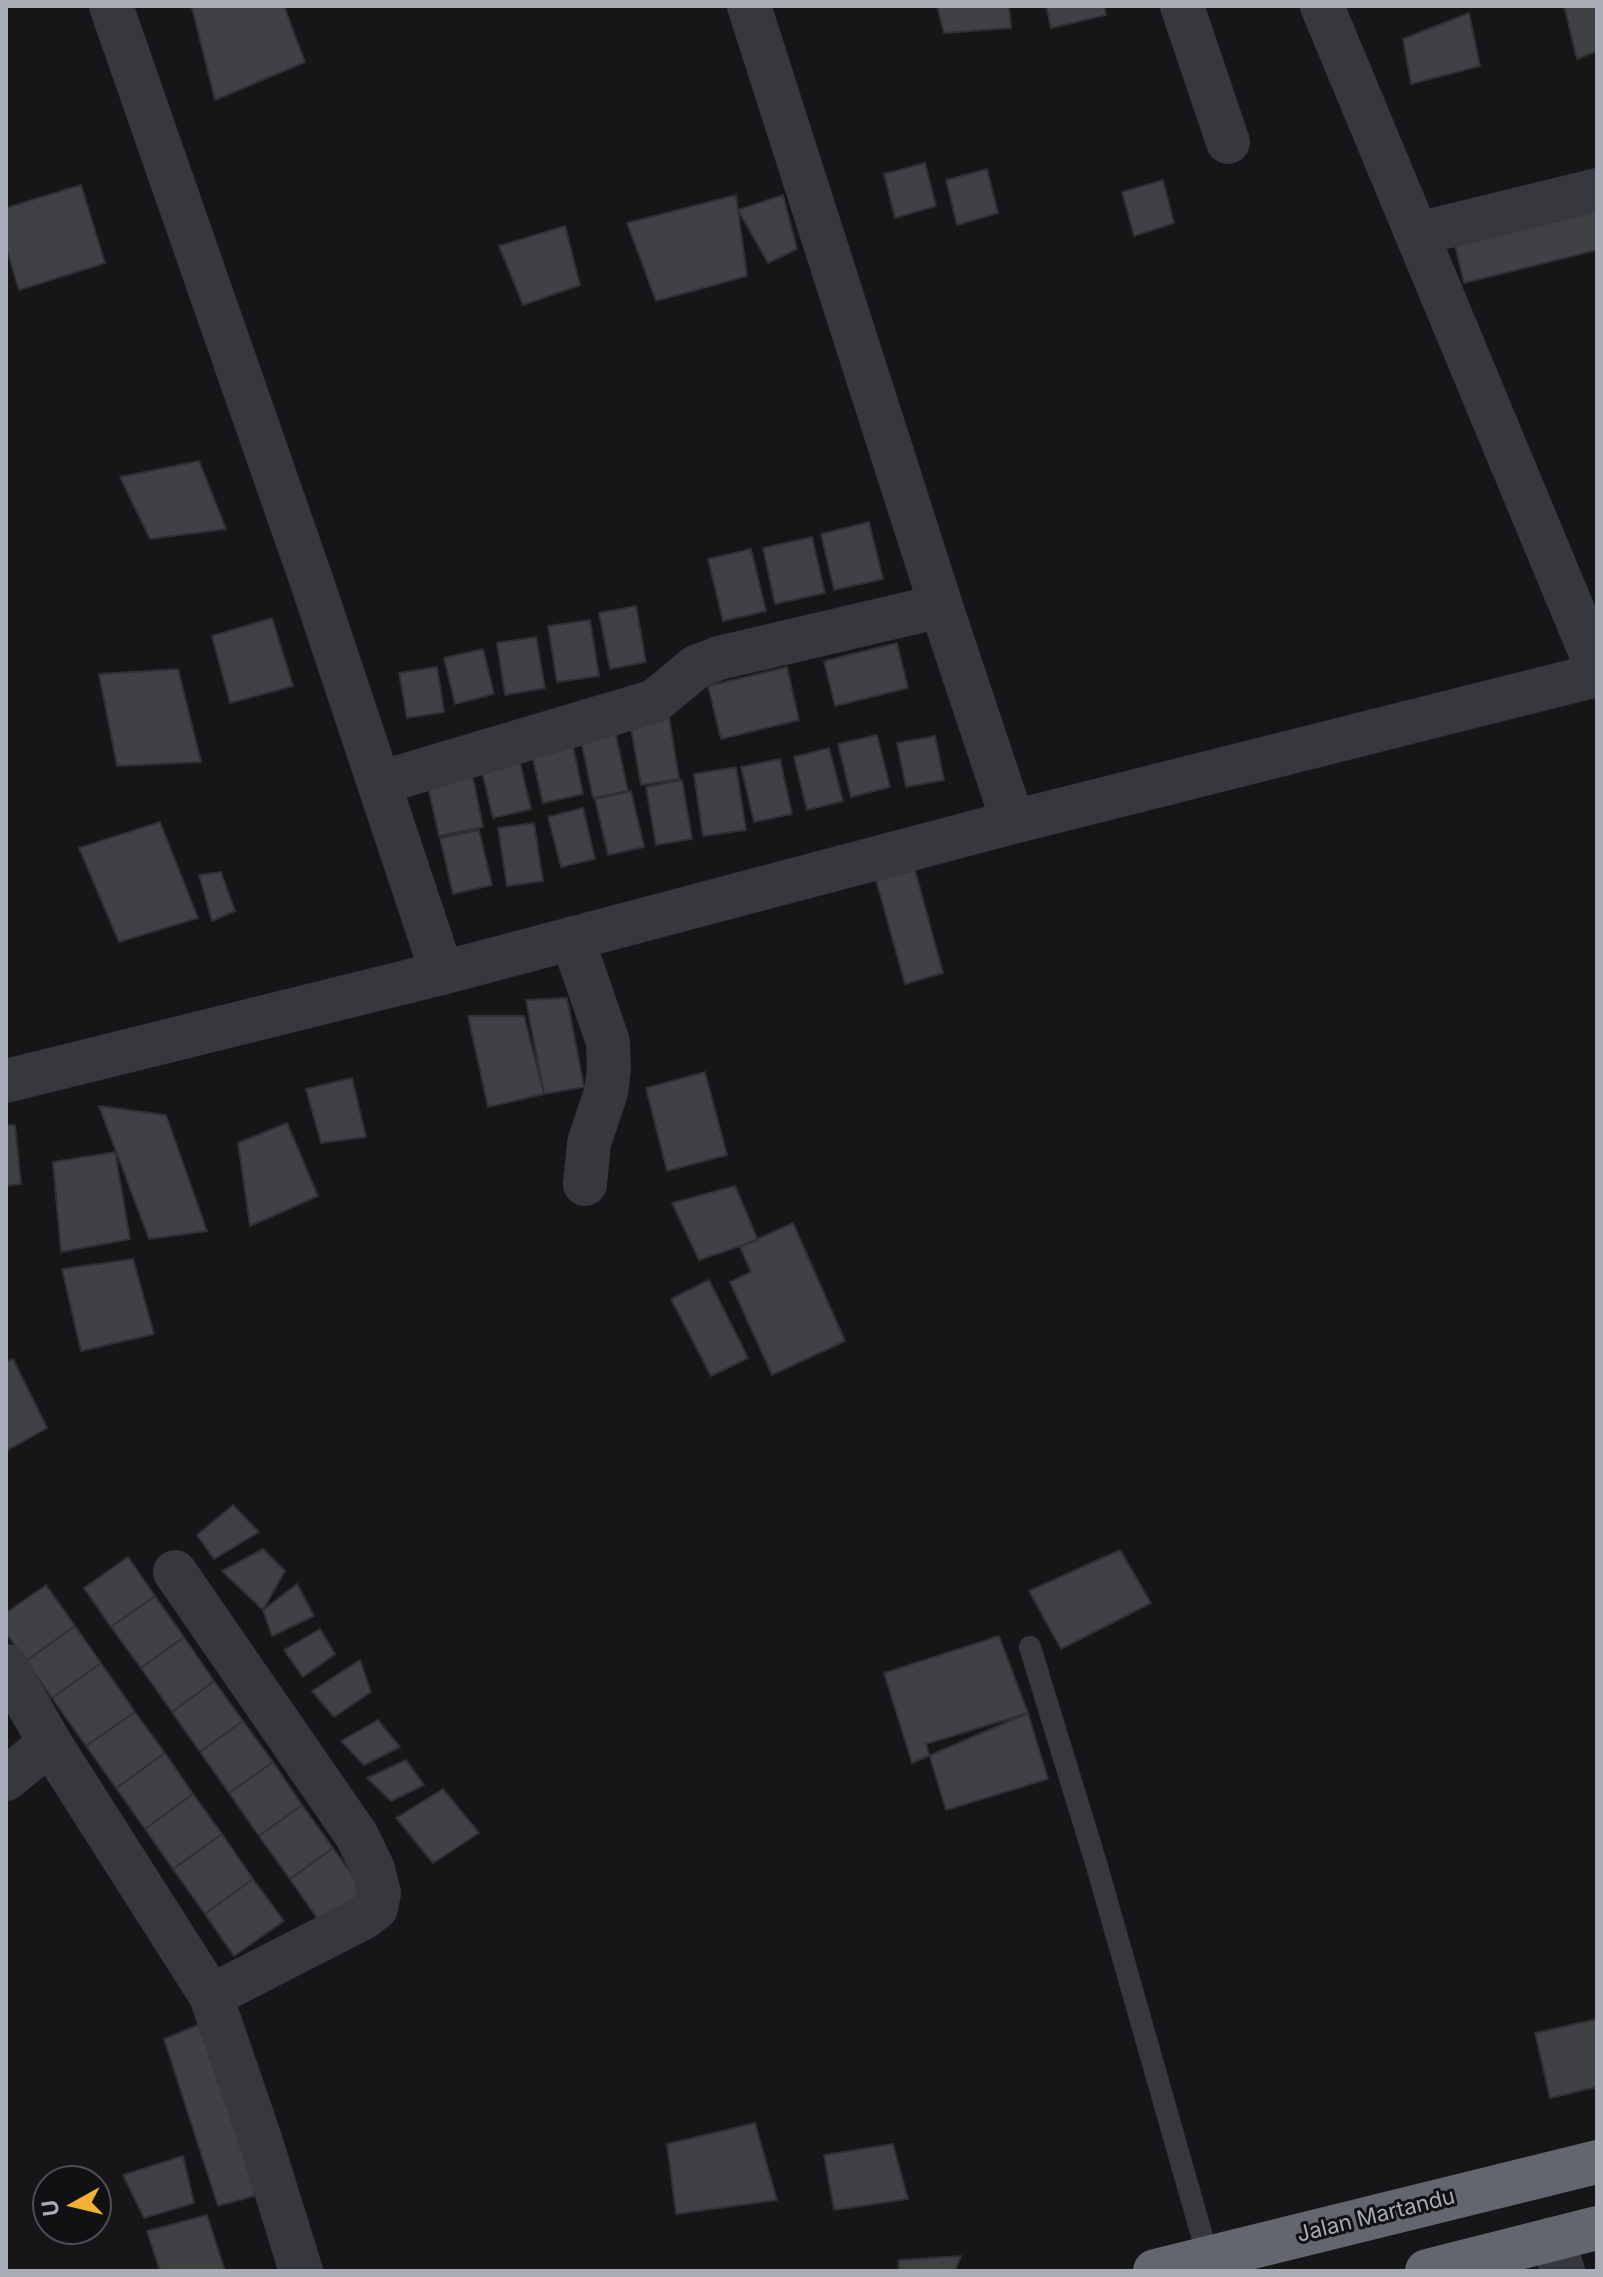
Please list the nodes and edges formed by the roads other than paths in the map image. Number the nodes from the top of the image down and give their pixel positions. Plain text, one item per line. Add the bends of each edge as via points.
1 (111, 6) edge
2 (749, 6) edge
3 (1182, 6) edge
4 (1322, 6) edge
5 (1228, 142) dead end
6 (1597, 190) edge
7 (1417, 234) junction
8 (941, 606) junction
9 (1597, 668) edge
10 (1597, 675) edge
11 (379, 783) junction
12 (1013, 822) junction
13 (572, 938) junction
14 (442, 973) junction
15 (6, 1081) edge
16 (585, 1184) dead end
17 (175, 1572) dead end
18 (1030, 1647) dead end
19 (6, 1666) edge
20 (50, 1743) junction
21 (6, 1779) edge
22 (211, 1996) junction
23 (1597, 2162) edge
24 (1597, 2228) edge
25 (1557, 2255) edge
26 (1208, 2257) junction
27 (301, 2271) edge
28 (1155, 2271) edge
29 (1427, 2271) edge

1 - 11 street
2 - 8 street
3 - 5 street
4 - 7 street
6 - 7 street
7 - 9 street
8 - 11 street via 719,658 696,667 655,701
8 - 12 street
10 - 12 street
11 - 14 street
12 - 13 street
13 - 14 street
13 - 16 street via 609,1055
14 - 15 street
17 - 22 street via 357,1836 379,1893 376,1908 363,1918
18 - 26 lane
19 - 20 street
20 - 21 street
20 - 22 street
22 - 27 street
23 - 26 highway, Jalan Martandu
24 - 25 highway
25 - 29 highway
26 - 28 highway, Jalan Martandu

